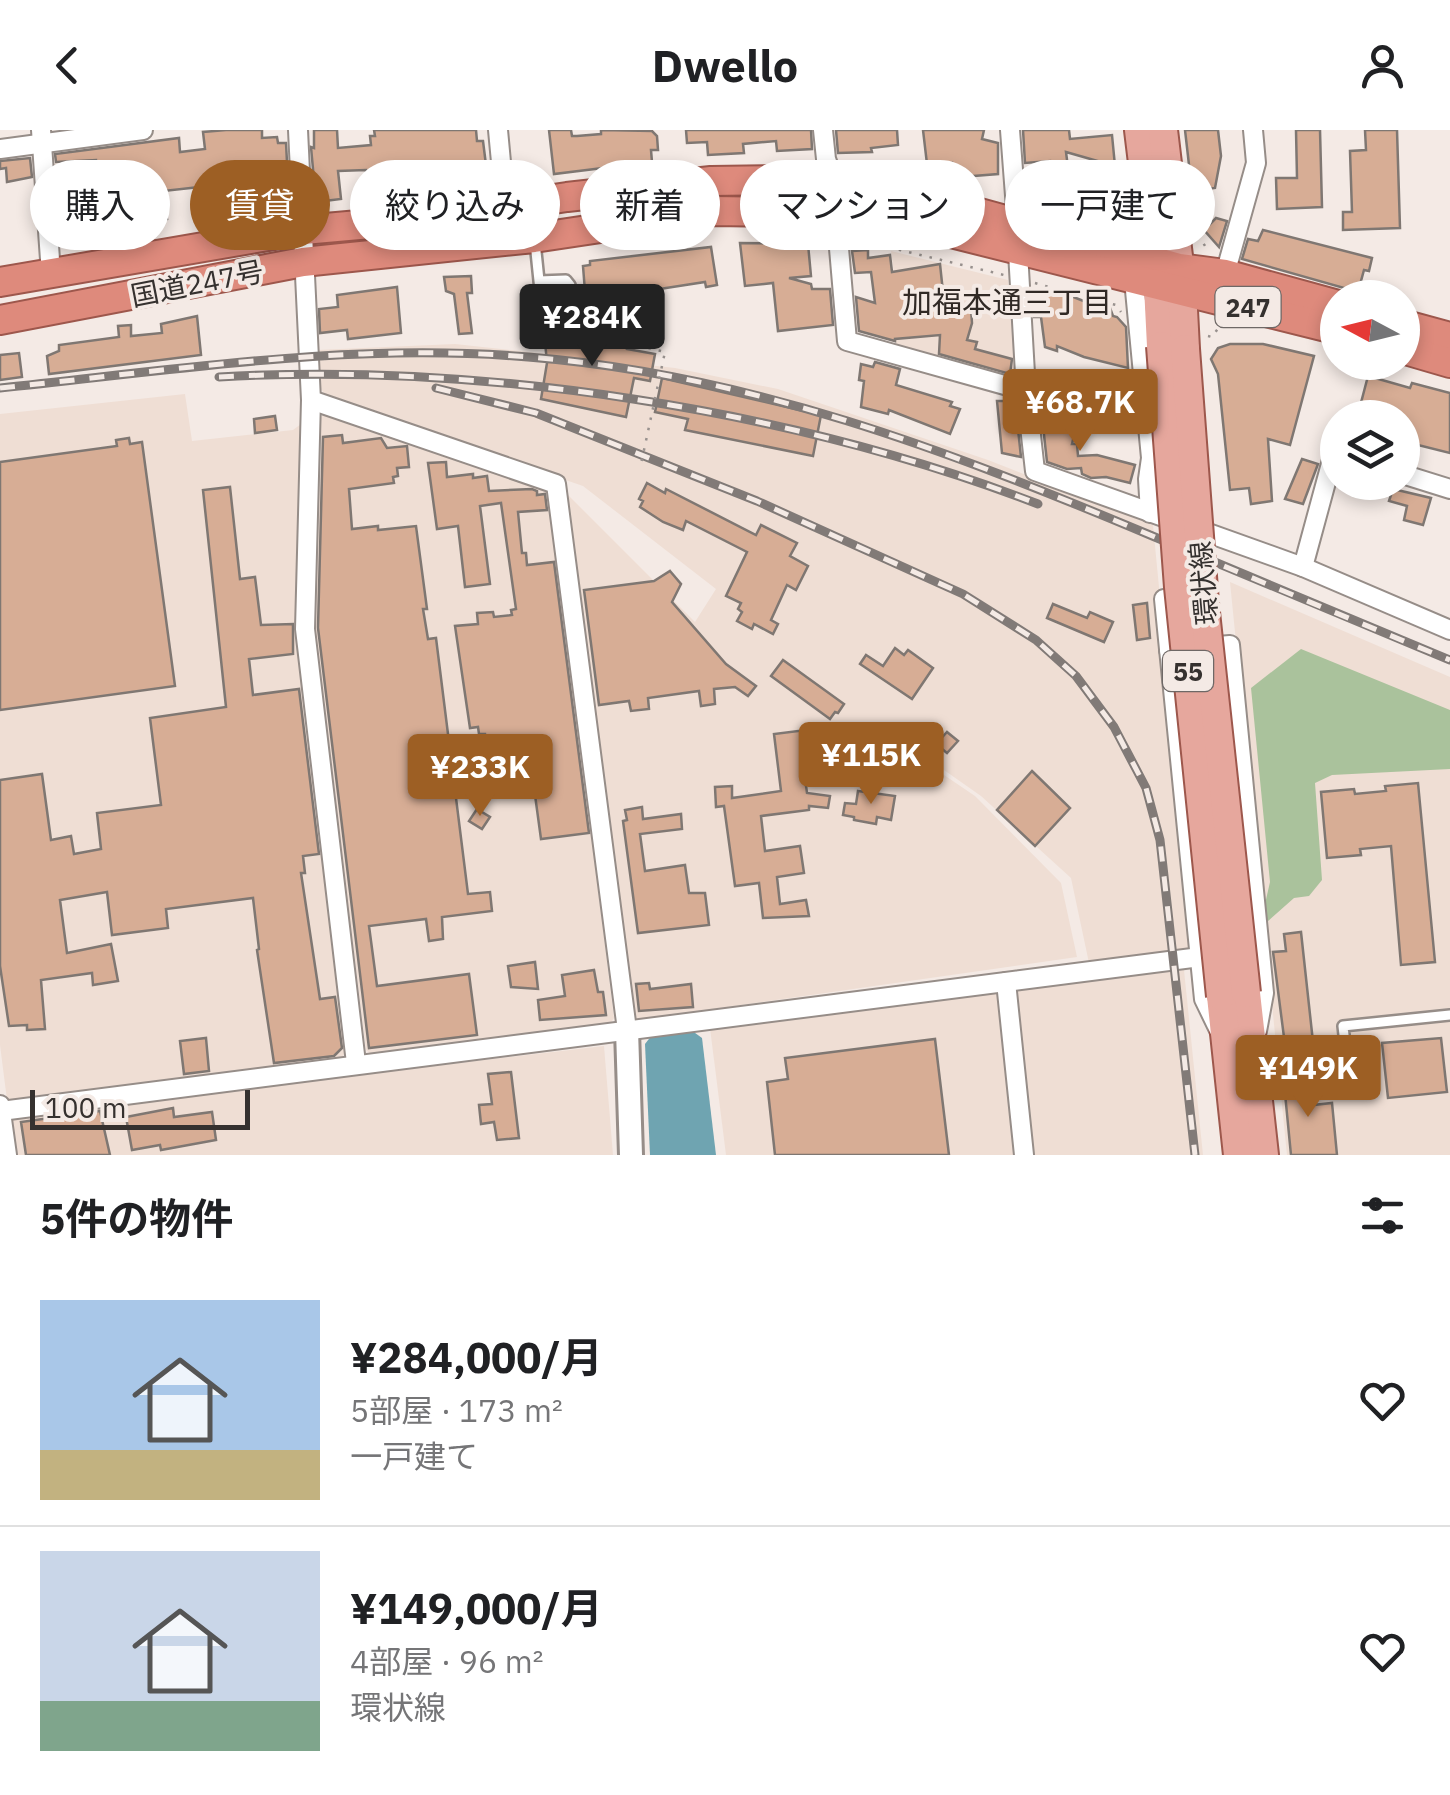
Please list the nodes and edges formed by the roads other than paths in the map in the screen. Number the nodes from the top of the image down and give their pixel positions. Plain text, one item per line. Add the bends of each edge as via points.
1 (298, 130) edge
2 (498, 130) edge
3 (824, 130) edge
4 (1010, 130) edge
5 (1139, 130) edge
6 (1163, 130) edge
7 (1253, 130) edge
8 (134, 131) edge
9 (41, 137) edge
10 (0, 149) edge
11 (300, 160) edge
12 (501, 160) edge
13 (826, 160) edge
14 (1013, 160) edge
15 (740, 181) edge
16 (560, 199) edge
17 (740, 211) edge
18 (560, 234) edge
19 (190, 250) edge
20 (303, 250) edge
21 (418, 250) edge
22 (535, 250) edge
23 (838, 250) edge
24 (980, 250) edge
25 (1091, 250) edge
26 (303, 262) junction
27 (1218, 263) junction
28 (1014, 264) junction
29 (51, 274) junction
30 (1161, 277) junction
31 (539, 281) dead end
32 (0, 282) edge
33 (1320, 300) edge
34 (0, 320) edge
35 (1320, 325) edge
36 (1420, 329) edge
37 (1450, 337) edge
38 (1420, 354) edge
39 (1450, 362) edge
40 (1026, 391) junction
41 (310, 400) junction
42 (1420, 480) edge
43 (1450, 489) edge
44 (1321, 500) edge
45 (1150, 513) junction
46 (1303, 567) junction
47 (1164, 598) dead end
48 (1450, 630) edge
49 (1169, 650) junction
50 (1200, 958) junction
51 (1006, 982) junction
52 (1450, 1015) edge
53 (627, 1030) junction
54 (1246, 1053) junction
55 (356, 1063) junction
56 (0, 1108) edge
57 (7, 1155) edge
58 (631, 1155) edge
59 (1024, 1155) edge
60 (1238, 1155) edge
61 (1264, 1155) edge

1 - 11 street
2 - 12 street
3 - 13 street
4 - 14 street
5 - 30 main road, 環状線 / 55
6 - 30 main road, 環状線 / 55
7 - 27 street via 1256,163
8 - 9 street
9 - 10 street
9 - 29 street
15 - 16 highway, 国道247号 / 247
17 - 18 highway, 国道247号 / 247
19 - 29 highway, 国道247号 / 247
20 - 26 street
21 - 26 highway, 国道247号 / 247
22 - 31 lane
23 - 40 street via 847,341
24 - 28 highway, 国道247号 / 247
25 - 30 highway, 国道247号 / 247
26 - 34 highway, 国道247号 / 247
26 - 41 street
27 - 30 highway, 国道247号 / 247
27 - 33 highway, 国道247号 / 247
28 - 30 highway, 国道247号 / 247
28 - 40 street
29 - 32 highway, 国道247号 / 247
30 - 35 highway, 国道247号 / 247
30 - 45 street
30 - 54 main road, 環状線 / 55, bridge via 1184,344 1234,994
36 - 37 highway
38 - 39 highway
40 - 45 street via 1035,471
41 - 53 street via 556,484
41 - 55 street via 304,629
42 - 43 street
44 - 46 street
45 - 46 street
46 - 48 street
47 - 49 street
49 - 50 street
49 - 54 street via 1230,645 1264,993
50 - 51 street
50 - 54 street via 1204,999
51 - 53 street
51 - 59 street
52 - 54 lane via 1343,1026 1346,1053
53 - 55 street
53 - 58 street
54 - 60 main road, 環状線 / 55
54 - 61 main road, 環状線 / 55
55 - 56 street
56 - 57 street

